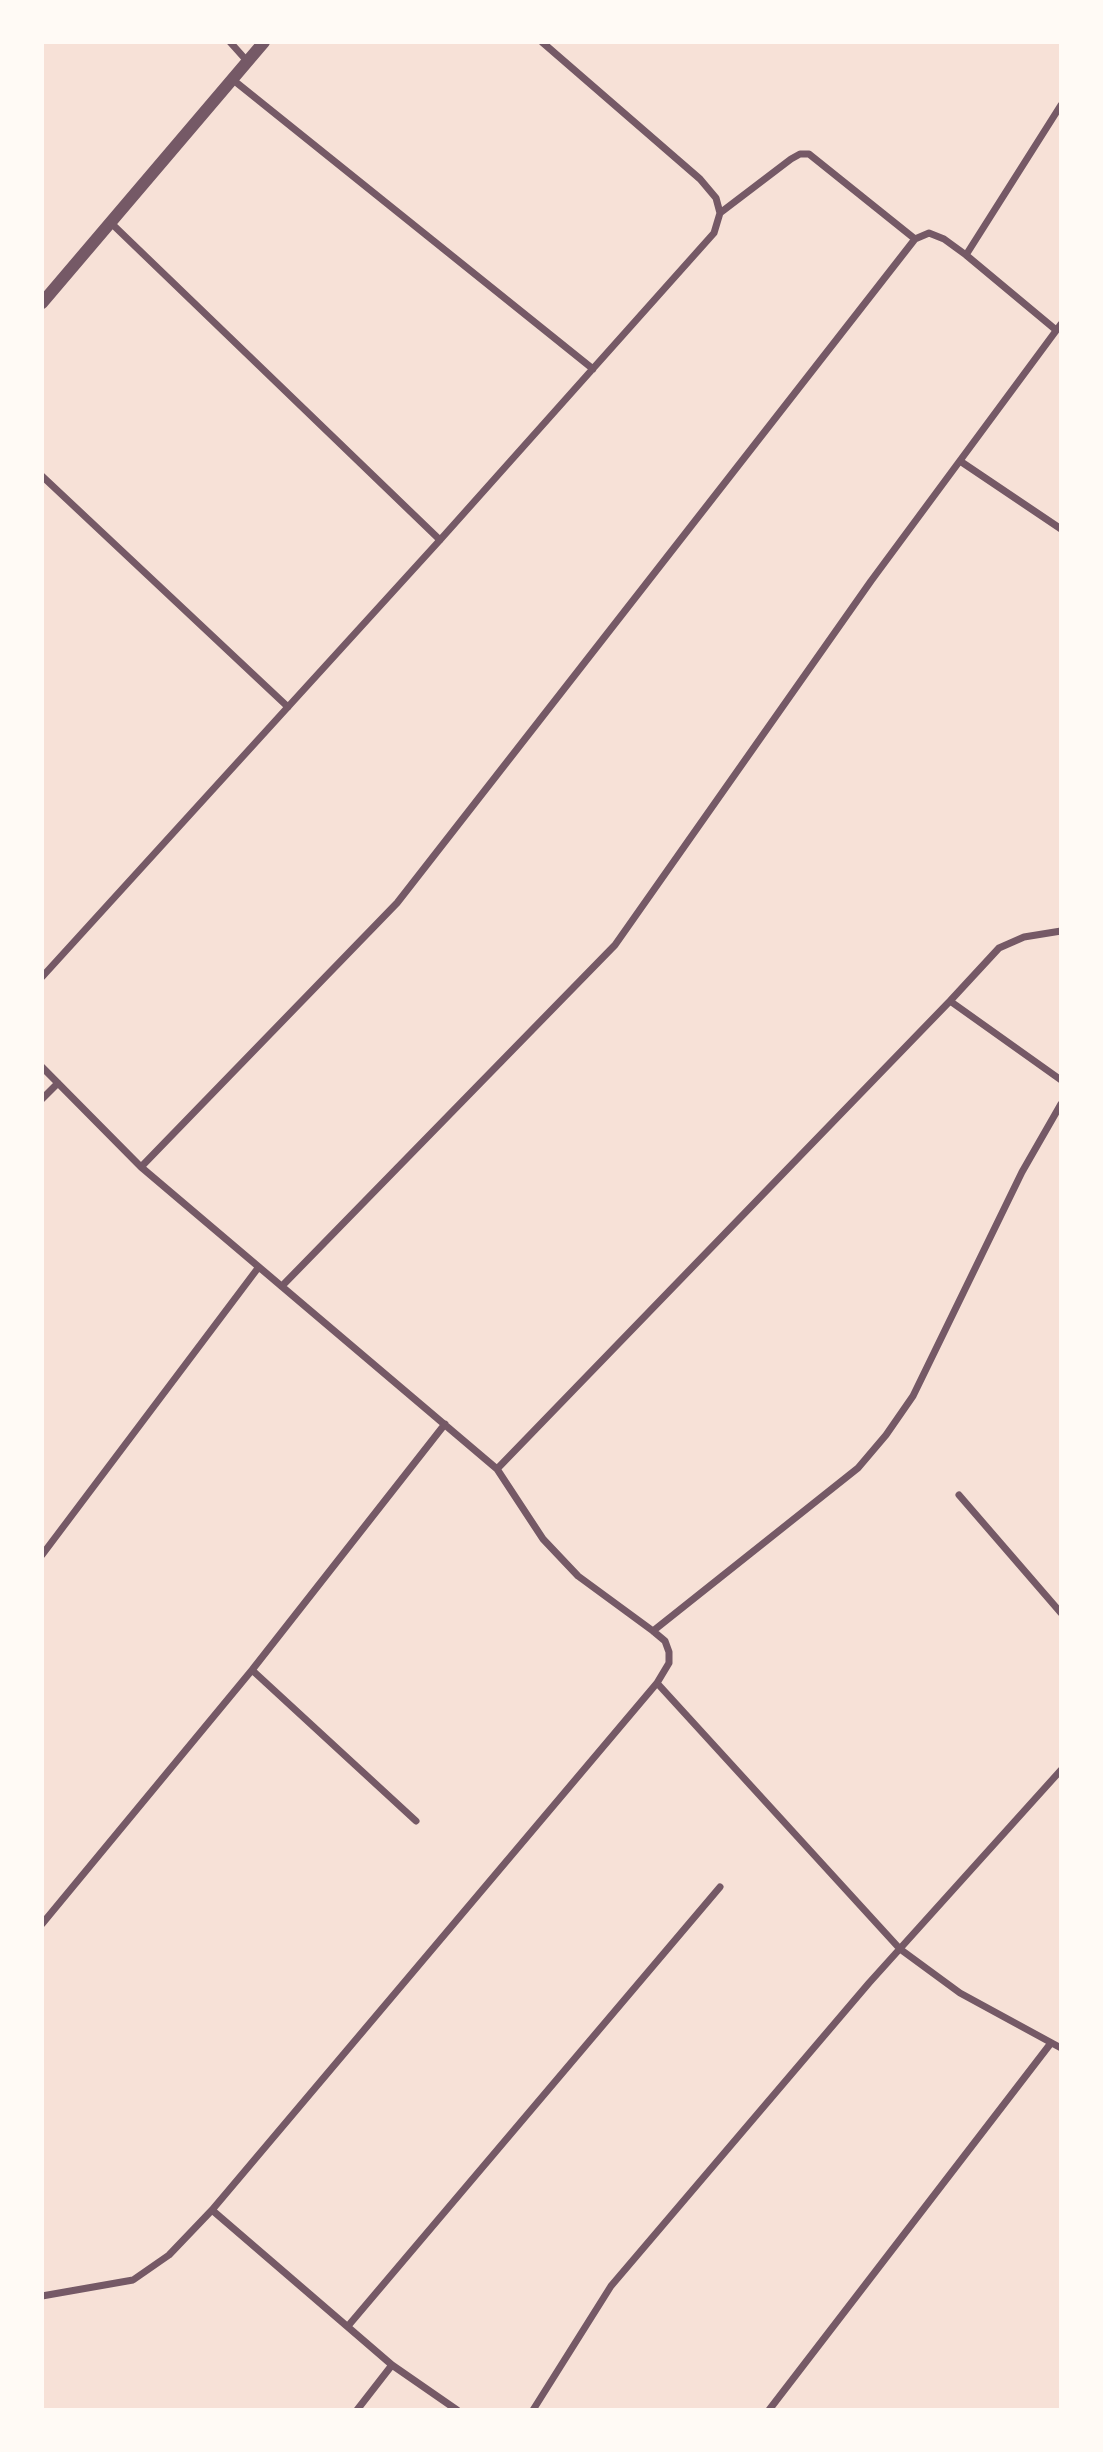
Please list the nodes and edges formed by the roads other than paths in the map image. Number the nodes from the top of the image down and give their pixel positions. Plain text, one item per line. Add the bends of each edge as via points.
1 (230, 42) edge
2 (264, 42) edge
3 (542, 42) edge
4 (247, 61) junction
5 (232, 79) junction
6 (1061, 105) edge
7 (720, 213) junction
8 (110, 222) junction
9 (915, 239) junction
10 (966, 255) junction
11 (44, 295) edge
12 (1059, 327) edge
13 (593, 369) junction
14 (960, 461) junction
15 (42, 476) edge
16 (1061, 529) edge
17 (439, 540) junction
18 (288, 706) junction
19 (1061, 932) edge
20 (42, 977) edge
21 (950, 1001) junction
22 (42, 1067) edge
23 (1061, 1080) edge
24 (58, 1083) junction
25 (42, 1099) edge
26 (1061, 1104) edge
27 (141, 1167) junction
28 (258, 1268) junction
29 (282, 1286) junction
30 (445, 1424) junction
31 (497, 1469) junction
32 (959, 1495) dead end
33 (42, 1555) edge
34 (1061, 1613) edge
35 (653, 1631) junction
36 (252, 1670) junction
37 (656, 1683) junction
38 (1061, 1770) edge
39 (416, 1821) dead end
40 (720, 1887) dead end
41 (42, 1924) edge
42 (900, 1949) junction
43 (1051, 2043) junction
44 (1061, 2048) edge
45 (212, 2210) junction
46 (42, 2296) edge
47 (348, 2326) junction
48 (392, 2365) junction
49 (357, 2410) edge
50 (457, 2410) edge
51 (533, 2410) edge
52 (769, 2410) edge

1 - 4 street
2 - 4 street
3 - 7 street via 700,179 716,198
4 - 5 street
5 - 8 street
5 - 13 street
6 - 10 street
7 - 9 street via 791,159 809,154
7 - 13 street via 715,233
8 - 11 street
8 - 17 street
9 - 10 street via 929,233
9 - 27 street via 397,903
10 - 12 street
12 - 14 street
13 - 17 street
14 - 16 street
14 - 29 street via 615,945
15 - 18 street
17 - 18 street
18 - 20 street
19 - 21 street via 1024,937 999,948
21 - 23 street
21 - 31 street
22 - 24 street
24 - 25 street
24 - 27 street
26 - 35 street via 913,1396 886,1435 858,1468
27 - 28 street
28 - 29 street
28 - 33 street
29 - 30 street
30 - 31 street
30 - 36 street
31 - 35 street via 543,1539 578,1576
32 - 34 street
35 - 37 street via 669,1652 669,1663
36 - 39 street
36 - 41 street
37 - 42 street
37 - 45 street
38 - 42 street
40 - 47 street
42 - 43 street via 960,1993
42 - 51 street via 611,2286
43 - 44 street
43 - 52 street
45 - 46 street via 169,2255 133,2280
45 - 47 street
47 - 48 street
48 - 49 street
48 - 50 street

